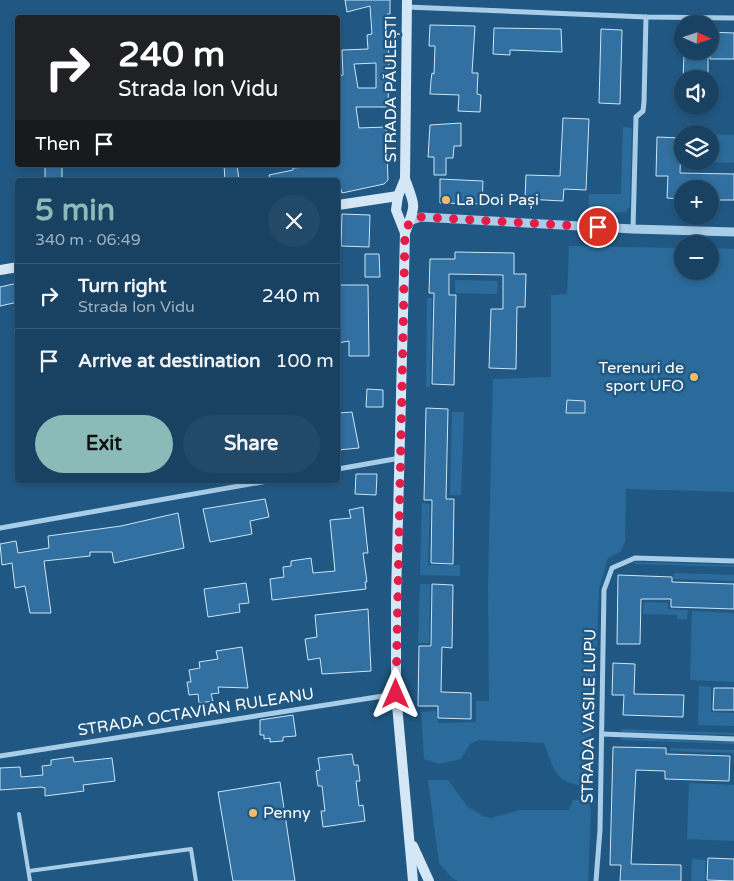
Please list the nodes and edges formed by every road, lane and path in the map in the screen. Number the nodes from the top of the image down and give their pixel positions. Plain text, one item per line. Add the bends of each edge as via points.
1 (407, 3) edge
2 (646, 17) junction
3 (734, 18) edge
4 (399, 197) junction
5 (340, 204) edge
6 (411, 218) junction
7 (633, 229) junction
8 (734, 232) edge
9 (15, 268) edge
10 (0, 270) edge
11 (400, 458) junction
12 (340, 469) edge
13 (256, 483) edge
14 (0, 528) edge
15 (734, 561) edge
16 (396, 694) junction
17 (602, 734) junction
18 (734, 739) edge
19 (0, 756) edge
20 (19, 814) dead end
21 (410, 838) junction
22 (421, 862) junction
23 (29, 871) junction
24 (30, 881) edge
25 (196, 881) edge
26 (413, 881) edge
27 (429, 881) edge
28 (435, 881) edge
29 (596, 881) edge

1 - 2 street
1 - 4 main road, STRADA PĂULEȘTI via 406,179
2 - 3 street
2 - 7 street via 644,102 636,117
4 - 5 main road
4 - 6 main road, STRADA PĂULEȘTI via 397,217
4 - 6 main road, STRADA PĂULEȘTI via 414,199
6 - 7 street
6 - 11 main road via 405,233
7 - 8 street
9 - 10 main road
11 - 12 street
11 - 16 main road
13 - 14 street
15 - 17 street, STRADA VASILE LUPU via 635,558 612,568 604,590
16 - 19 street, STRADA OCTAVIAN RULEANU
16 - 21 main road
17 - 18 street
17 - 29 street, STRADA VASILE LUPU
20 - 23 lane
21 - 22 main road
21 - 26 main road
22 - 27 main road
22 - 28 street
23 - 24 lane
23 - 25 lane via 191,849

